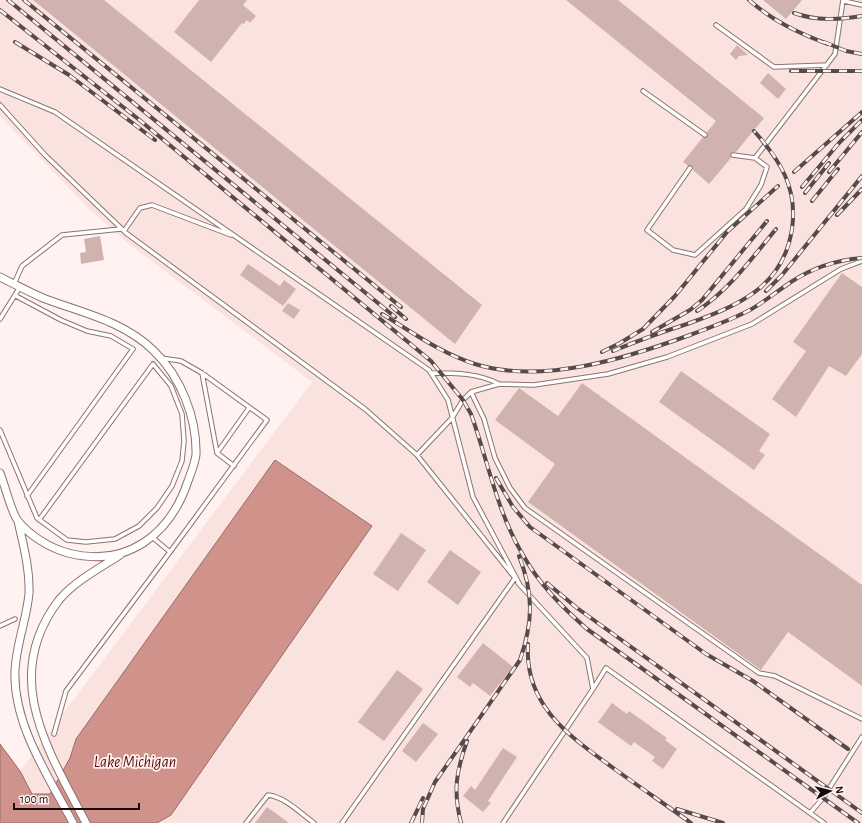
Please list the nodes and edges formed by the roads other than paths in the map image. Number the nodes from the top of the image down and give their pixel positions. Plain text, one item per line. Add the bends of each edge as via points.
1 (844, 0) edge
2 (862, 5) edge
3 (716, 25) dead end
4 (827, 65) junction
5 (0, 89) edge
6 (643, 91) dead end
7 (0, 105) edge
8 (705, 135) dead end
9 (733, 155) dead end
10 (755, 158) junction
11 (690, 168) dead end
12 (122, 230) junction
13 (240, 238) junction
14 (862, 261) edge
15 (0, 277) edge
16 (17, 285) junction
17 (16, 296) junction
18 (0, 319) edge
19 (160, 358) junction
20 (202, 373) junction
21 (432, 373) junction
22 (499, 384) junction
23 (471, 392) junction
24 (249, 408) junction
25 (452, 418) junction
26 (0, 430) edge
27 (217, 453) junction
28 (417, 455) junction
29 (234, 466) junction
30 (0, 473) edge
31 (27, 496) junction
32 (18, 520) junction
33 (39, 520) junction
34 (152, 536) junction
35 (170, 552) junction
36 (122, 554) junction
37 (515, 578) junction
38 (520, 585) junction
39 (15, 619) dead end
40 (0, 626) edge
41 (593, 689) junction
42 (862, 720) edge
43 (54, 734) dead end
44 (862, 737) edge
45 (810, 813) junction
46 (73, 823) edge
47 (86, 823) edge
48 (246, 823) edge
49 (314, 823) edge
50 (342, 823) edge
51 (503, 823) edge
52 (824, 823) edge

1 - 2 lane
1 - 4 lane via 835,54
3 - 4 lane via 774,67
4 - 10 lane
5 - 13 lane via 55,112
6 - 8 lane
7 - 12 lane via 45,155
9 - 10 lane
10 - 11 lane via 767,167 762,185 746,209 695,255 673,250 647,230
12 - 13 lane via 140,208 152,205
12 - 16 lane via 62,234 22,266
12 - 28 lane via 365,409
13 - 21 lane
14 - 22 lane via 840,269 752,324 667,357 608,374 534,385
15 - 16 street
16 - 17 lane
16 - 19 street via 43,298 127,330
17 - 18 lane
17 - 31 lane via 61,320 87,331 111,336 133,349
19 - 20 lane via 181,361
19 - 34 street via 181,389 193,421 196,456 182,500 164,526
20 - 24 lane
20 - 27 lane
21 - 22 lane via 487,378
21 - 25 lane via 448,400
22 - 23 lane
23 - 25 lane
23 - 42 lane via 484,419 495,458 510,488 525,508 759,673 775,676
24 - 27 lane
24 - 29 lane via 267,420
25 - 28 lane
25 - 38 lane via 473,496
26 - 31 lane
27 - 29 lane
28 - 37 lane
29 - 35 lane
30 - 32 street
31 - 33 lane
32 - 36 street via 33,535 58,550 87,558
32 - 46 street via 28,569 29,593 15,671 19,704 28,736
33 - 33 lane via 66,540 86,542 115,539 139,526 158,508 172,486 182,462 184,441 182,414 171,386 153,364
34 - 35 lane
34 - 36 street via 146,543
35 - 43 lane via 66,691
36 - 47 street via 74,587 60,600 43,622 31,651 28,677 30,702 38,730
37 - 38 lane
37 - 50 lane
38 - 41 lane via 587,658
39 - 40 lane
41 - 45 lane via 606,668
41 - 51 lane
44 - 45 lane via 823,798
45 - 52 lane
48 - 49 lane via 268,795 286,802

